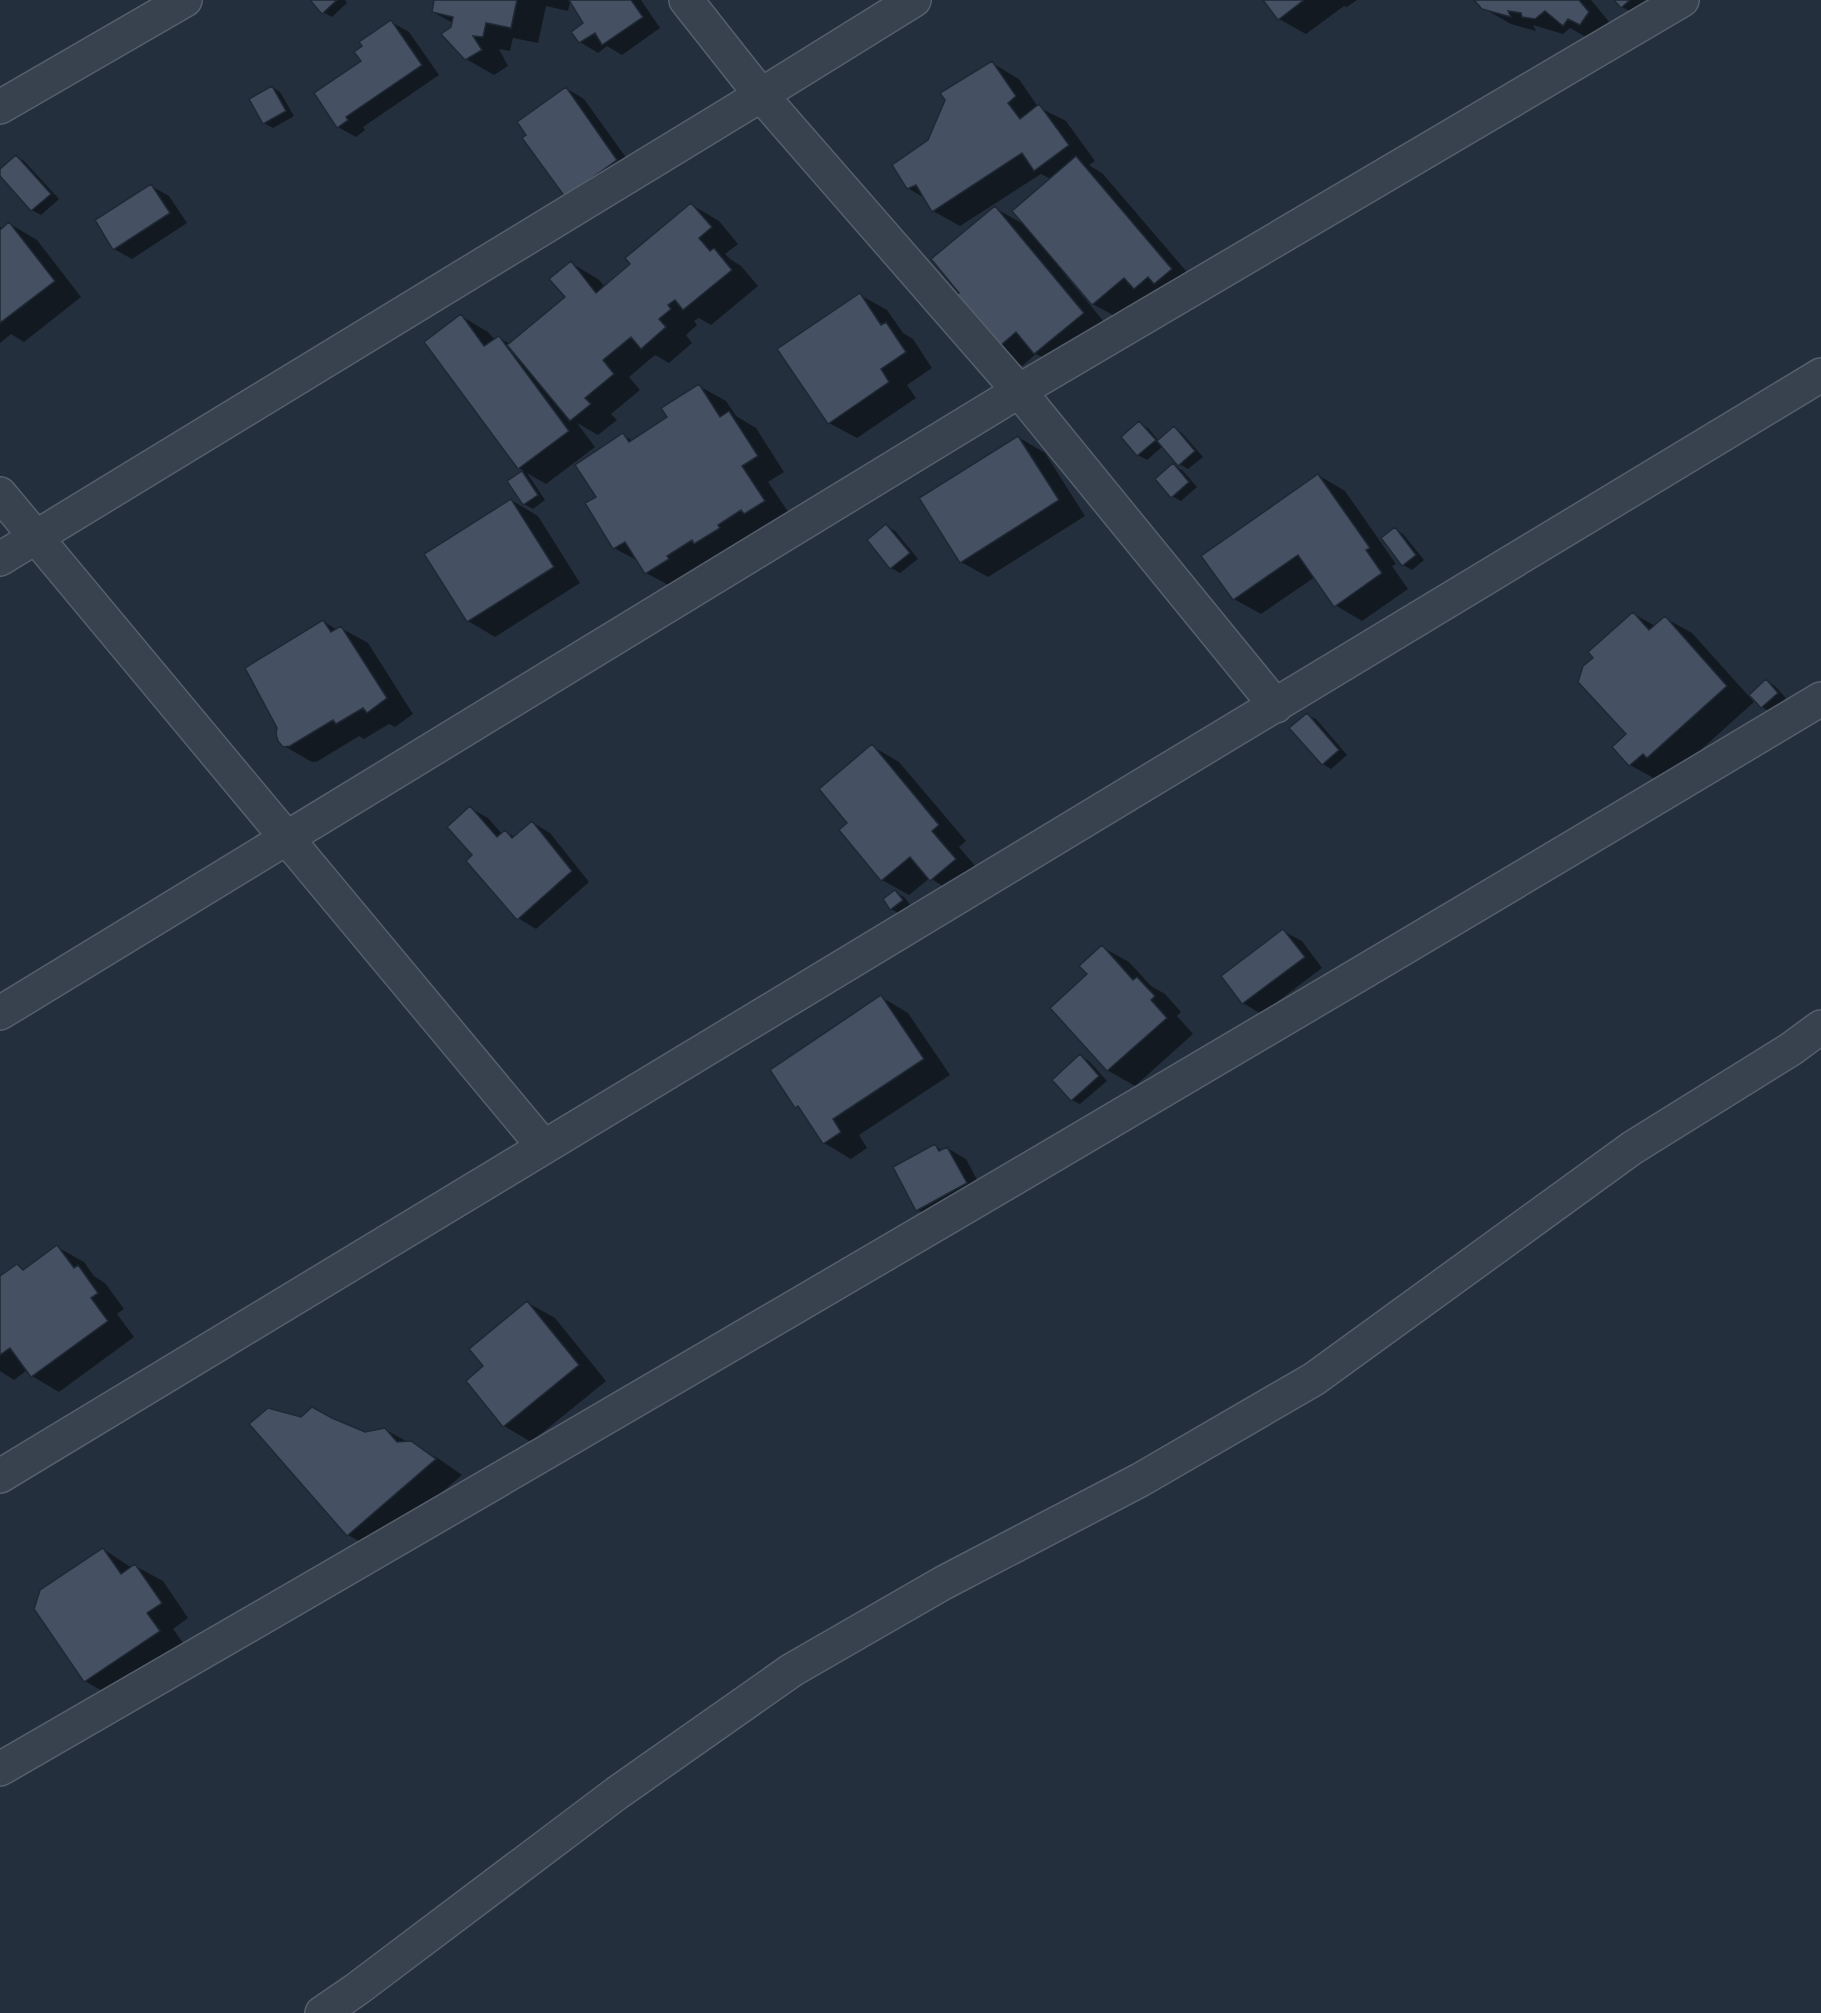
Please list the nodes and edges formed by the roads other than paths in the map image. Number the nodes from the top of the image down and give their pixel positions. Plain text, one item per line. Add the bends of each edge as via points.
1 (185, 0) edge
2 (686, 0) edge
3 (914, 0) edge
4 (1682, 0) edge
5 (761, 95) junction
6 (0, 107) edge
7 (1821, 375) edge
8 (1019, 392) junction
9 (0, 494) edge
10 (36, 538) junction
11 (0, 559) edge
12 (1821, 699) edge
13 (1276, 706) junction
14 (288, 838) junction
15 (0, 1013) edge
16 (1821, 1028) edge
17 (544, 1147) junction
18 (0, 1476) edge
19 (0, 1769) edge
20 (322, 2013) edge

1 - 6 street
2 - 5 street
3 - 5 street
4 - 8 street
5 - 8 street
5 - 10 street
7 - 13 street
8 - 13 street
8 - 14 street
9 - 10 street
10 - 11 street
10 - 14 street
12 - 19 street via 659,1388
13 - 17 street
14 - 15 street
14 - 17 street
16 - 20 street via 1632,1149 1314,1379 1140,1480 943,1583 792,1670 617,1792
17 - 18 street

